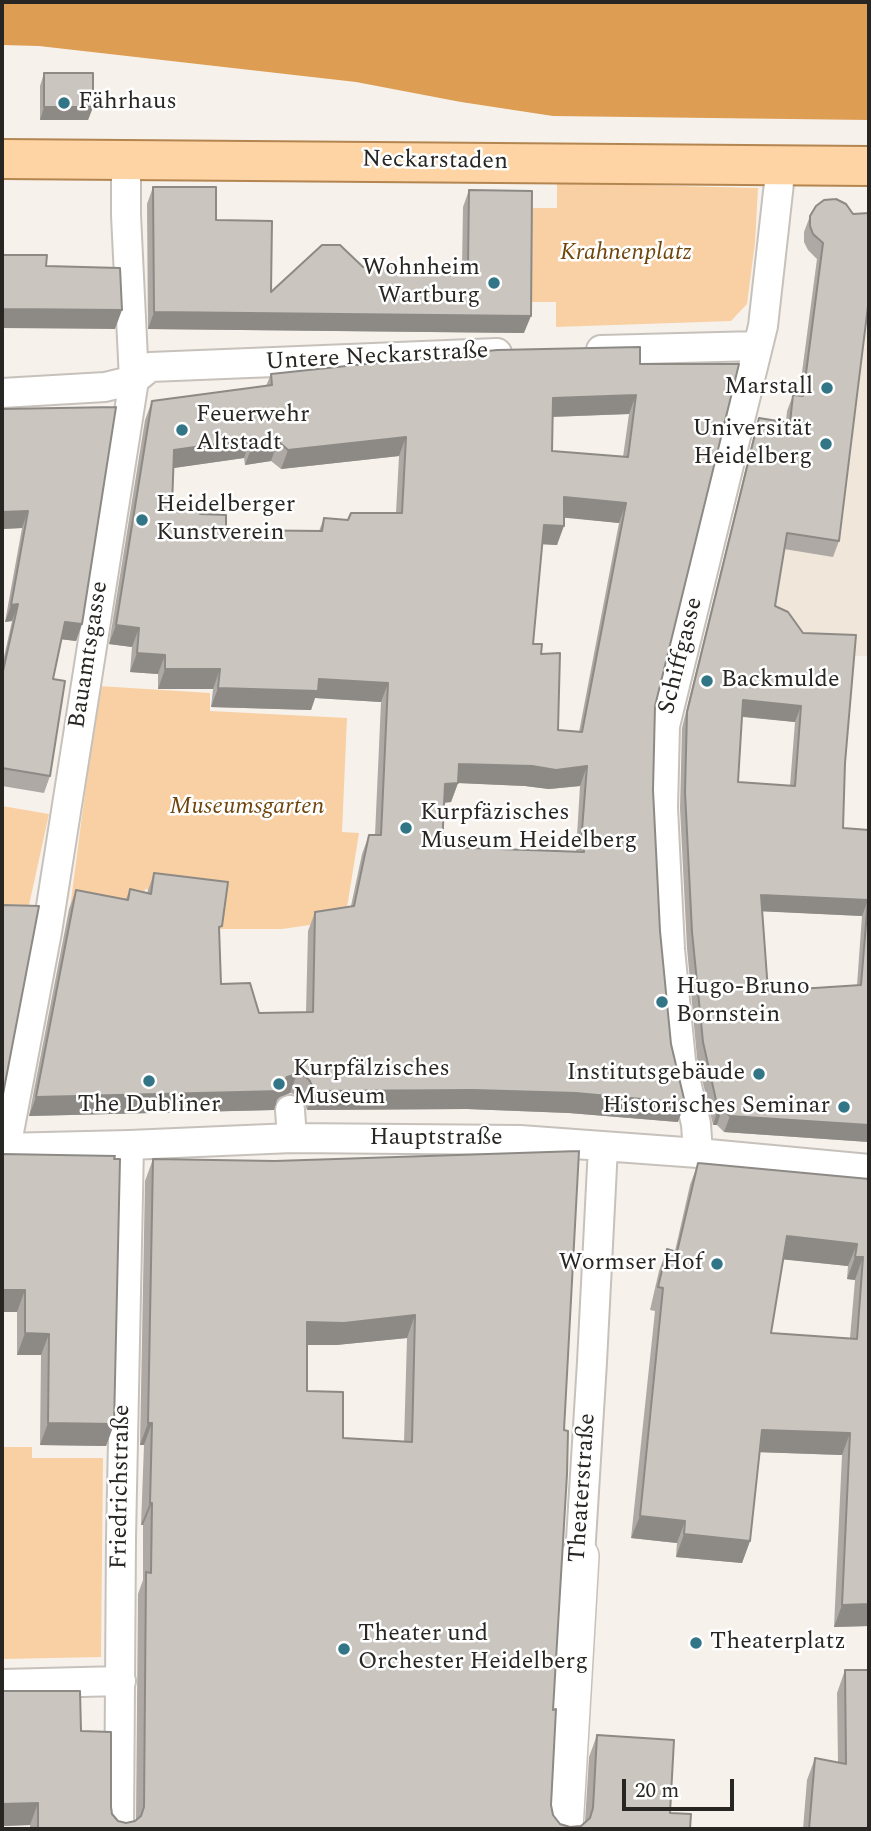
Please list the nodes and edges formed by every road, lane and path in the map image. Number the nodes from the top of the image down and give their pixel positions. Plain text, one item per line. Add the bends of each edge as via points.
1 (2, 159) edge
2 (126, 159) junction
3 (781, 165) junction
4 (869, 166) edge
5 (758, 346) junction
6 (574, 350) edge
7 (523, 352) edge
8 (134, 380) junction
9 (2, 393) edge
10 (129, 1145) junction
11 (603, 1147) junction
12 (4, 1148) edge
13 (698, 1153) junction
14 (869, 1169) edge
15 (580, 1556) joint
16 (121, 1681) junction
17 (2, 1684) edge
18 (118, 1829) edge
19 (564, 1829) edge

1 - 2 main road, Neckarstaden
2 - 3 main road, Neckarstaden
2 - 8 street, Bauamtsgasse
3 - 4 main road, Neckarstaden
3 - 5 street, Schiffgasse
5 - 6 street
5 - 13 street, Schiffgasse via 665,726 663,808 670,949 681,1062
7 - 8 street, Untere Neckarstraße via 150,367
8 - 9 street, Untere Neckarstraße via 105,387
8 - 12 street, Bauamtsgasse via 47,932
10 - 11 street, Hauptstraße via 291,1124
10 - 12 street, Hauptstraße
10 - 16 street, Friedrichstraße
11 - 13 street, Hauptstraße
11 - 15 street, Theaterstraße
13 - 14 street, Hauptstraße via 829,1152
15 - 19 street, Theaterstraße
16 - 17 street
16 - 18 street, Friedrichstraße

